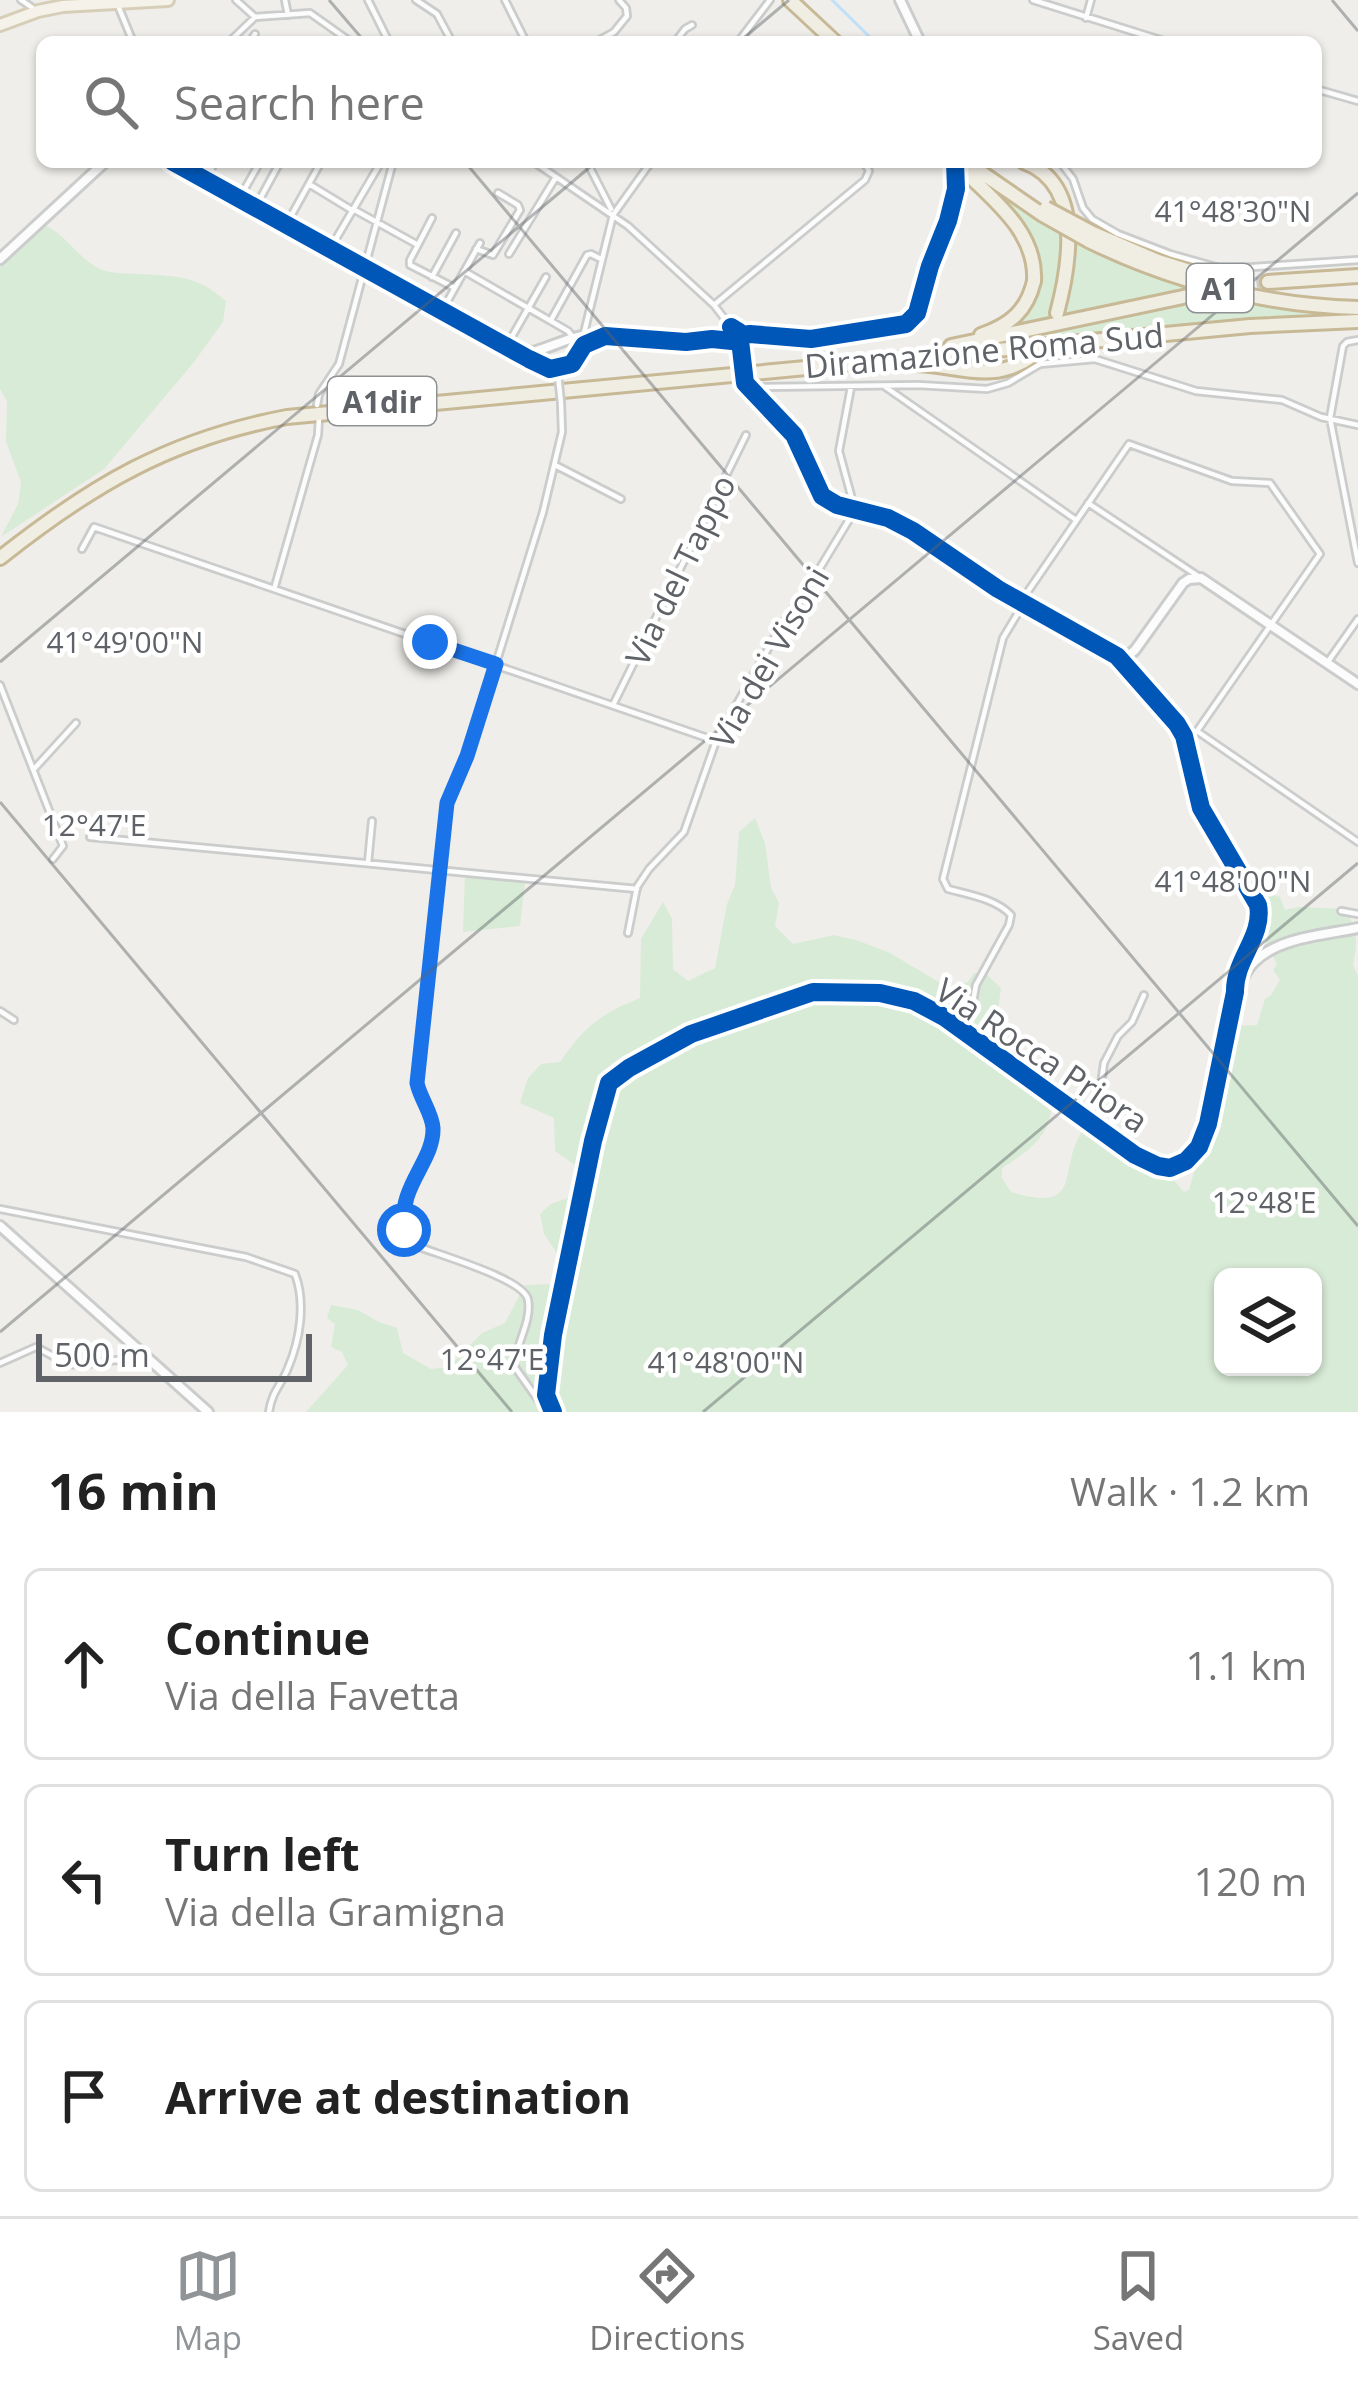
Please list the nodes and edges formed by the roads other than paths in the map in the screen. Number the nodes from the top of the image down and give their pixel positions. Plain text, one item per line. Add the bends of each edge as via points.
1 (21, 0) edge
2 (168, 0) edge
3 (236, 0) edge
4 (285, 0) edge
5 (307, 0) edge
6 (368, 0) edge
7 (416, 0) edge
8 (505, 0) edge
9 (619, 0) edge
10 (770, 0) edge
11 (790, 0) edge
12 (802, 0) edge
13 (900, 0) edge
14 (1033, 0) edge
15 (1091, 0) edge
16 (116, 3) edge
17 (37, 11) junction
18 (310, 13) junction
19 (288, 15) junction
20 (255, 17) junction
21 (1086, 18) junction
22 (0, 25) edge
23 (692, 25) dead end
24 (334, 32) junction
25 (130, 36) edge
26 (235, 36) edge
27 (332, 36) edge
28 (341, 36) edge
29 (386, 36) edge
30 (449, 36) edge
31 (523, 36) edge
32 (611, 36) edge
33 (680, 36) edge
34 (743, 36) edge
35 (829, 36) edge
36 (840, 36) edge
37 (917, 36) edge
38 (1147, 36) edge
39 (1322, 90) edge
40 (1358, 101) edge
41 (99, 168) edge
42 (186, 168) edge
43 (212, 168) edge
44 (257, 168) edge
45 (277, 168) edge
46 (318, 168) edge
47 (376, 168) edge
48 (391, 168) edge
49 (543, 168) edge
50 (590, 168) edge
51 (647, 168) edge
52 (867, 168) edge
53 (955, 168) edge
54 (961, 168) edge
55 (975, 168) edge
56 (988, 168) edge
57 (1037, 168) edge
58 (1064, 168) edge
59 (556, 177) junction
60 (205, 180) junction
61 (309, 184) junction
62 (498, 193) dead end
63 (239, 199) junction
64 (255, 208) junction
65 (352, 210) junction
66 (613, 214) junction
67 (432, 218) dead end
68 (377, 223) junction
69 (286, 225) junction
70 (456, 232) dead end
71 (1091, 237) junction
72 (418, 245) junction
73 (330, 249) junction
74 (508, 254) dead end
75 (0, 259) edge
76 (602, 259) junction
77 (1358, 260) edge
78 (364, 268) junction
79 (464, 271) junction
80 (1358, 276) edge
81 (432, 277) junction
82 (546, 277) dead end
83 (1268, 282) tunnel mouth
84 (454, 289) junction
85 (1202, 293) tunnel mouth
86 (1358, 304) edge
87 (714, 305) junction
88 (529, 306) junction
89 (442, 311) junction
90 (1057, 313) dead end
91 (551, 320) junction
92 (1358, 321) edge
93 (733, 335) junction
94 (599, 337) junction
95 (581, 339) junction
96 (1358, 340) edge
97 (506, 347) junction
98 (940, 348) junction
99 (540, 351) junction
100 (518, 353) junction
101 (1030, 356) dead end
102 (529, 359) junction
103 (864, 362) junction
104 (742, 364) dead end
105 (558, 372) junction
106 (744, 379) dead end
107 (851, 386) junction
108 (884, 386) junction
109 (751, 390) junction
110 (317, 405) dead end
111 (319, 418) dead end
112 (1330, 419) junction
113 (1358, 425) edge
114 (746, 435) dead end
115 (554, 465) junction
116 (621, 500) dead end
117 (1088, 503) junction
118 (855, 511) junction
119 (1076, 520) junction
120 (82, 549) dead end
121 (0, 555) edge
122 (1358, 563) edge
123 (1201, 578) junction
124 (274, 588) junction
125 (1023, 601) junction
126 (1358, 619) edge
127 (1270, 625) junction
128 (1118, 656) junction
129 (496, 664) junction
130 (1326, 664) junction
131 (1358, 684) edge
132 (0, 686) edge
133 (613, 705) junction
134 (76, 723) dead end
135 (1197, 731) junction
136 (1185, 740) junction
137 (716, 741) junction
138 (34, 768) junction
139 (372, 821) dead end
140 (90, 837) dead end
141 (1358, 842) edge
142 (53, 859) dead end
143 (368, 863) junction
144 (441, 871) junction
145 (637, 890) junction
146 (1341, 911) dead end
147 (1358, 914) edge
148 (1358, 928) edge
149 (628, 933) dead end
150 (1235, 992) junction
151 (1144, 995) dead end
152 (0, 1011) edge
153 (14, 1020) dead end
154 (959, 1027) junction
155 (1088, 1120) junction
156 (0, 1209) edge
157 (0, 1226) edge
158 (0, 1363) edge
159 (151, 1363) junction
160 (541, 1396) junction
161 (208, 1412) edge
162 (269, 1412) edge
163 (551, 1412) edge

1 - 17 street
2 - 16 main road
3 - 20 street
4 - 19 street
5 - 18 street
6 - 29 street
7 - 30 street via 437,14
8 - 31 street
9 - 32 street via 627,16
10 - 34 street
11 - 35 highway
12 - 36 highway
13 - 37 street
14 - 21 street
15 - 21 street
16 - 17 main road
16 - 25 street
17 - 22 main road
18 - 19 street
18 - 24 street
19 - 20 street
20 - 26 street
21 - 38 street
23 - 33 street
24 - 27 street
24 - 28 street
39 - 40 street
41 - 75 street
42 - 60 street
43 - 60 street
44 - 63 street
45 - 64 street
46 - 61 street
47 - 65 street
48 - 68 street
49 - 59 street
50 - 66 street
51 - 66 street
52 - 87 street via 865,180
53 - 93 street via 954,203 912,321 812,340
54 - 98 highway, bridge via 1023,234 1034,281 1009,322
55 - 71 highway, A1, bridge
56 - 71 highway, A1, bridge
57 - 90 highway via 1059,190 1068,232
58 - 77 street via 1089,216 1170,254 1223,269
59 - 66 street
59 - 74 street
60 - 63 street
61 - 65 street
61 - 69 street
62 - 79 street via 520,208 493,255 478,246
63 - 64 street
64 - 69 street
65 - 68 street
65 - 73 street
66 - 76 street
66 - 87 street
67 - 72 street
68 - 72 street
68 - 78 street
69 - 73 street
70 - 81 street
71 - 86 highway, A1 via 1155,269 1236,292
72 - 81 street via 410,264
73 - 78 street
76 - 91 street via 587,255
76 - 95 street
78 - 89 street
78 - 110 street via 339,364
79 - 84 street
79 - 88 street
80 - 83 highway
81 - 84 street
82 - 88 street
84 - 89 street
85 - 98 highway, A1dir
87 - 93 street
88 - 91 street
88 - 97 street
89 - 97 street
91 - 95 street
92 - 103 highway, Diramazione Roma Sud / A1dir
93 - 94 street via 682,342
93 - 104 street
94 - 95 street
94 - 95 street
95 - 99 street
95 - 105 street via 574,363
96 - 112 street via 1343,346
97 - 100 street
98 - 121 highway, Diramazione Roma Sud / A1dir via 254,418 112,473
99 - 100 street
99 - 102 street
100 - 102 street
101 - 103 highway via 990,373
102 - 105 street
103 - 121 highway, Diramazione Roma Sud / A1dir via 242,426 113,477
105 - 115 street, bridge via 563,424
106 - 109 street
107 - 108 street
107 - 109 street
107 - 118 street via 839,453
108 - 112 street via 985,389 1042,364 1096,359 1196,391 1284,400
108 - 119 street
109 - 118 street via 794,435 821,495
111 - 124 street
112 - 113 street
112 - 122 street
114 - 133 street, Via del Tappo
115 - 116 street
115 - 129 street
117 - 119 street
117 - 123 street
117 - 127 street via 1129,444 1232,482 1270,483 1319,554
118 - 125 street via 913,531
118 - 137 street, Via dei Visoni
119 - 125 street
120 - 124 street via 94,526
123 - 127 street
123 - 128 street via 1183,583 1135,650
124 - 129 street
125 - 128 street
125 - 154 street via 1003,638 943,877 946,889 1011,915
126 - 130 street
127 - 130 street
127 - 135 street
128 - 136 street
129 - 133 street
129 - 144 street via 448,800
130 - 131 street
132 - 138 street
133 - 137 street
134 - 138 street
135 - 136 street
135 - 141 street
136 - 150 street via 1200,807 1260,910
137 - 145 street, Via dei Visoni via 684,832
138 - 142 street via 64,846
139 - 143 street
140 - 143 street
143 - 144 street
144 - 145 street
144 - 160 street via 417,1083 433,1134 406,1195 404,1230 418,1246 526,1293 514,1366
145 - 149 street, Via dei Visoni
146 - 147 street
148 - 150 street via 1275,948
150 - 155 street, Via Rocca Priora via 1208,1124 1190,1158 1158,1166
151 - 155 street via 1104,1064
152 - 153 street
154 - 155 street, Via Rocca Priora
154 - 160 street, Via Rocca Priora via 914,1001 813,992 691,1034 609,1083
156 - 162 street via 260,1260 295,1274 301,1319
157 - 159 street
158 - 159 street via 36,1347 68,1364
159 - 161 street
160 - 163 street

